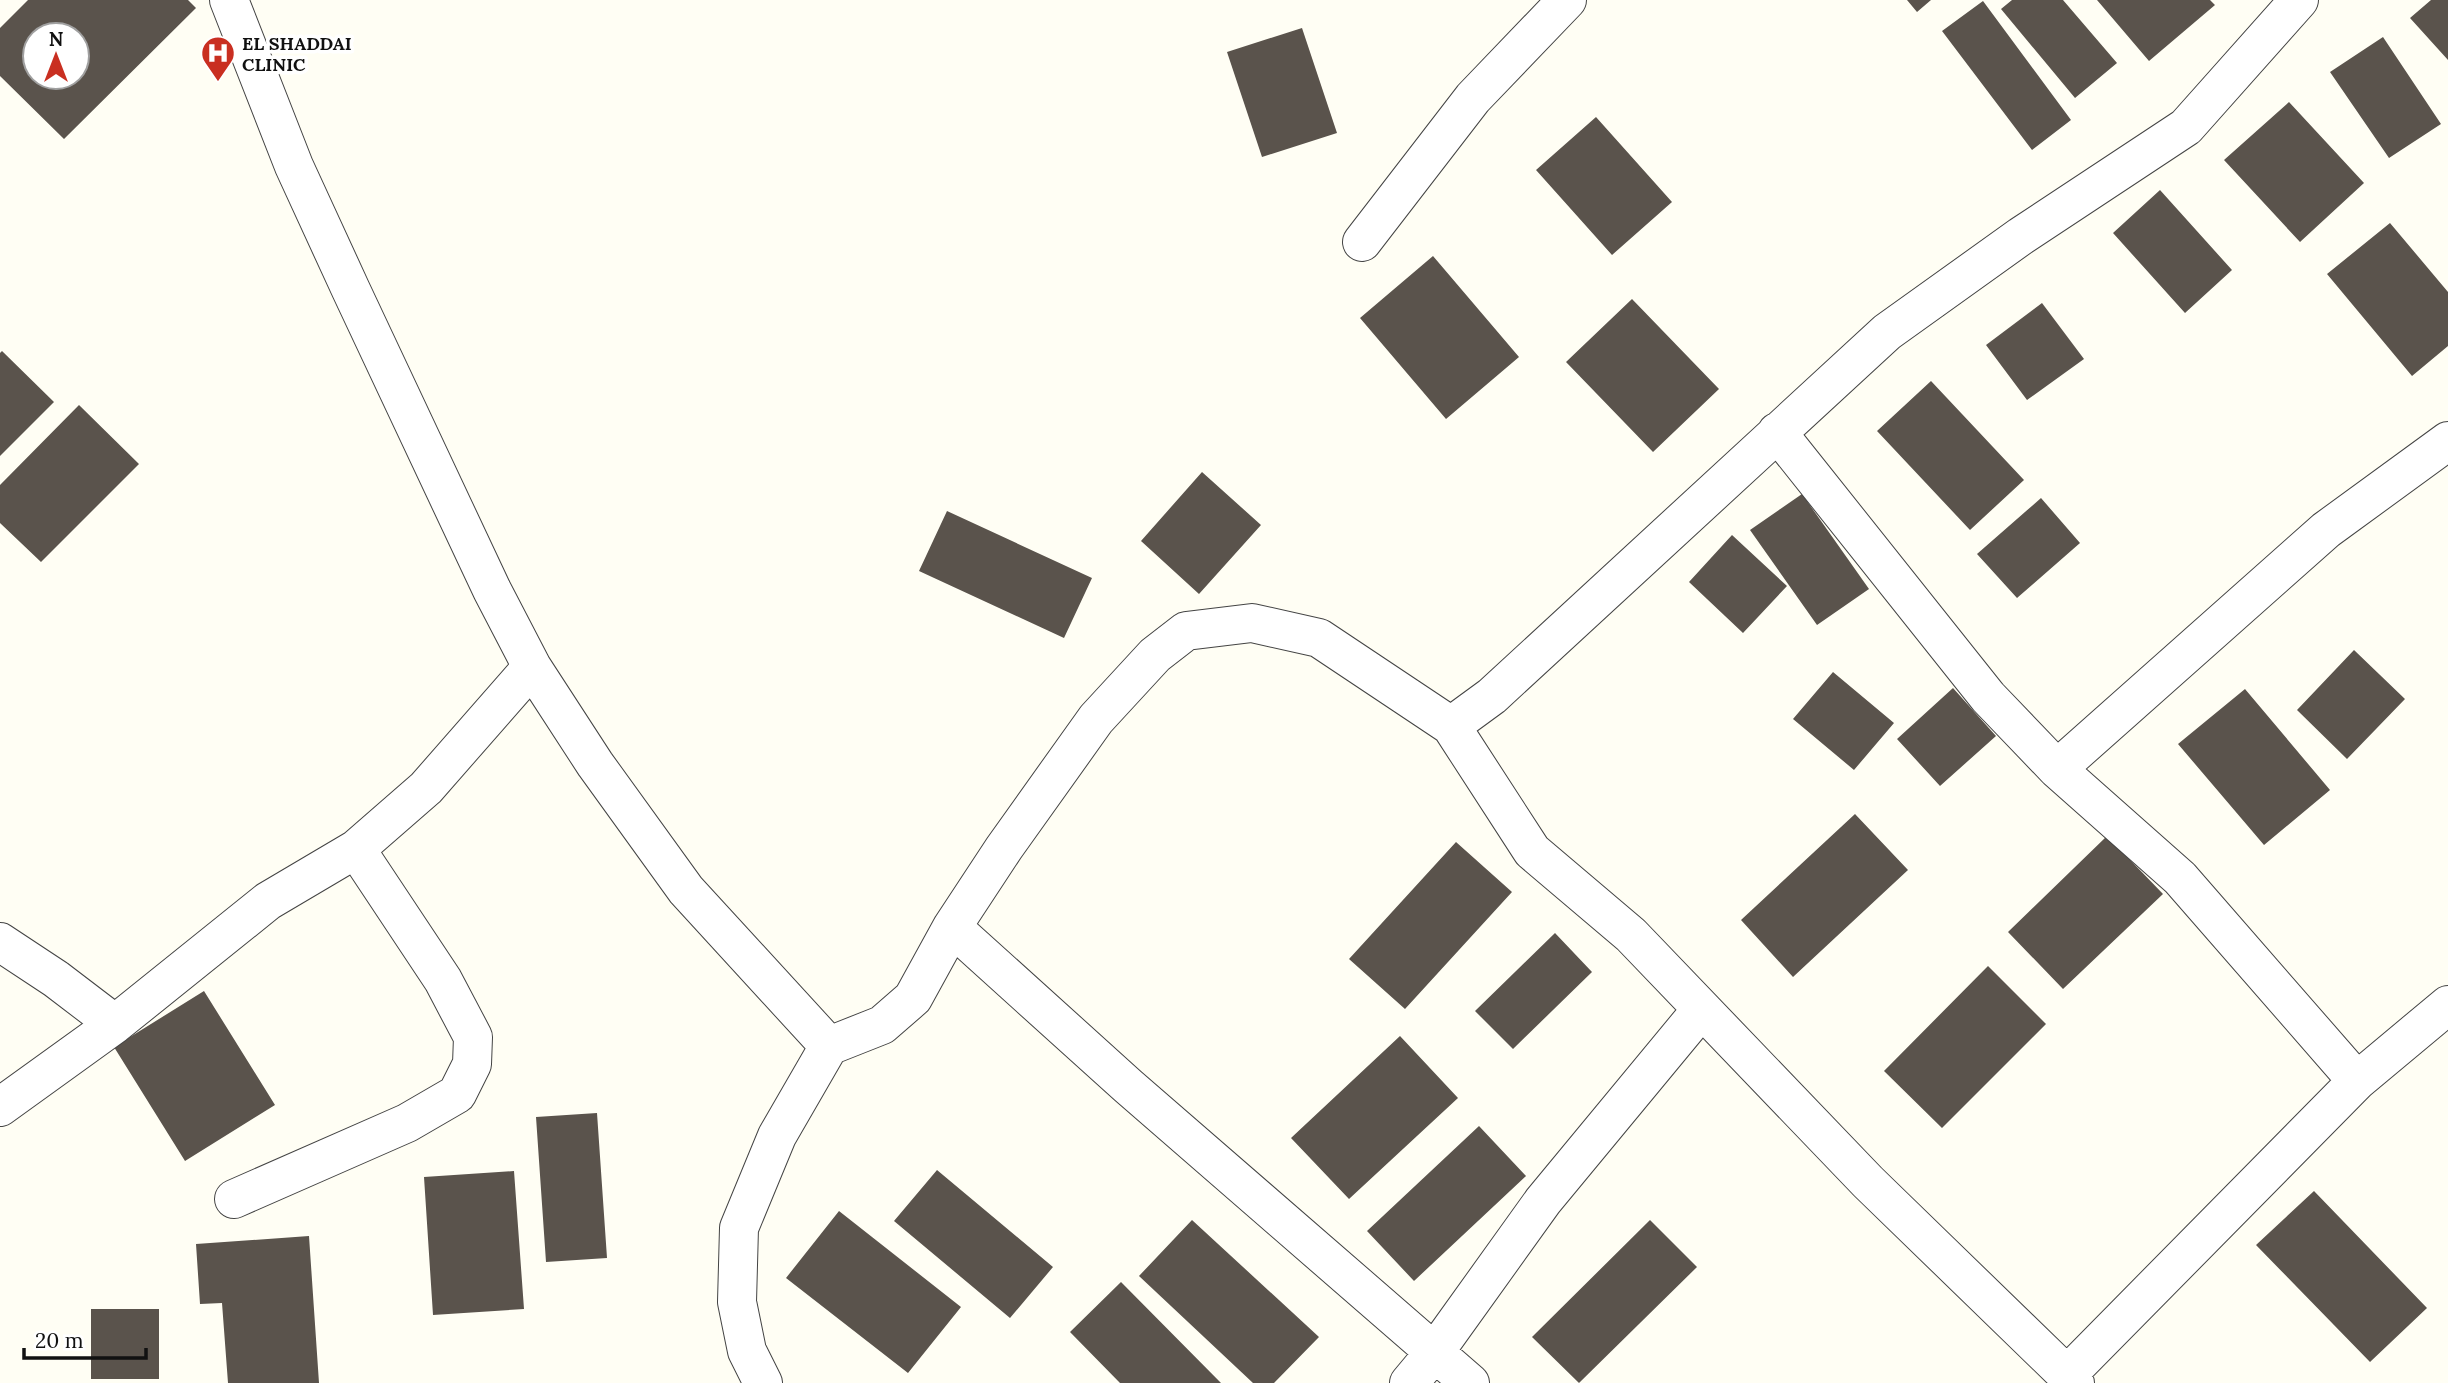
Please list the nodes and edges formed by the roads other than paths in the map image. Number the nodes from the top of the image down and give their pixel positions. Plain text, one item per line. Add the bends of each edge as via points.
1 (229, 0) edge
2 (1567, 0) edge
3 (2299, 0) edge
4 (1362, 242) dead end
5 (1777, 432) junction
6 (2448, 441) edge
7 (532, 667) junction
8 (1451, 726) junction
9 (2057, 769) junction
10 (356, 849) junction
11 (952, 927) junction
12 (0, 942) edge
13 (2448, 1005) edge
14 (1701, 1010) junction
15 (115, 1024) junction
16 (830, 1046) junction
17 (2357, 1081) junction
18 (0, 1107) edge
19 (234, 1199) dead end
20 (1434, 1353) junction
21 (2071, 1379) edge
22 (763, 1383) edge
23 (1409, 1383) edge
24 (1470, 1383) edge

1 - 7 street via 294,166
2 - 4 street via 1474,98
3 - 5 street via 2186,127 1887,332
5 - 8 street via 1492,696
5 - 9 street via 1987,697
6 - 9 street via 2326,530
7 - 10 street via 426,788
7 - 16 street via 686,890
8 - 11 street via 1319,638 1252,623 1186,631 1155,655 1096,719
8 - 14 street via 1532,851 1631,935
9 - 17 street via 2180,878
10 - 15 street via 268,901
10 - 19 street via 443,980 473,1037 472,1064 457,1094 407,1124
11 - 16 street via 913,998 882,1025
11 - 20 street
12 - 15 street
13 - 17 street
14 - 20 street via 1543,1201
14 - 21 street via 1868,1182
15 - 18 street
16 - 22 street via 777,1136 739,1228 737,1302 747,1352
17 - 21 street
20 - 23 street
20 - 24 street

